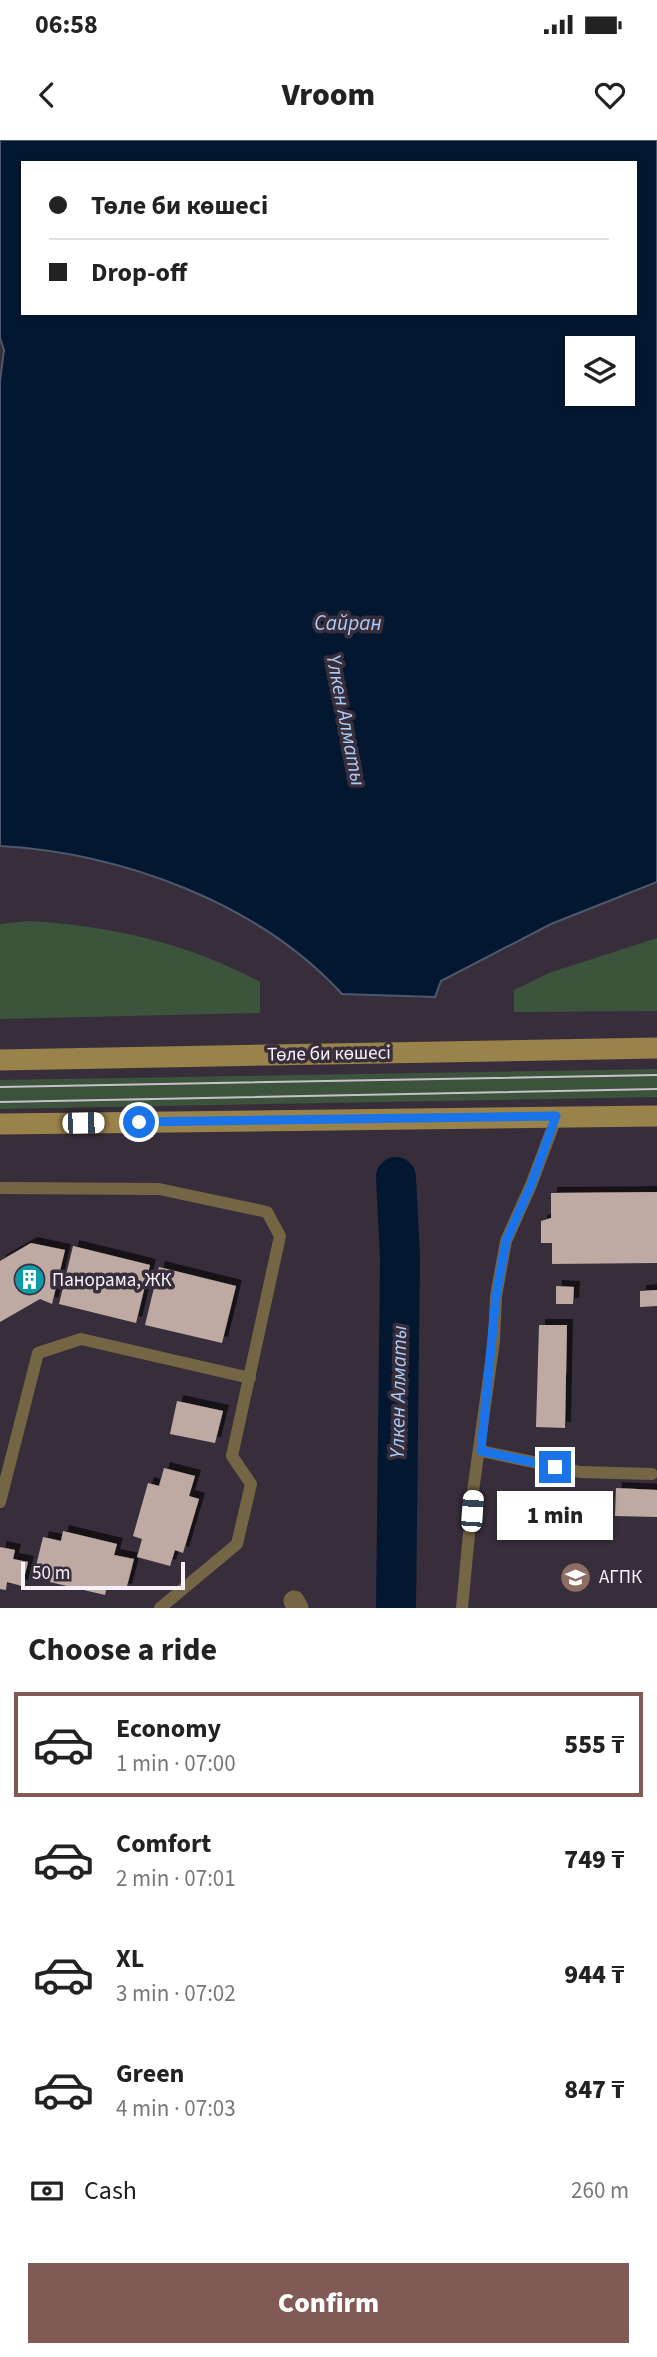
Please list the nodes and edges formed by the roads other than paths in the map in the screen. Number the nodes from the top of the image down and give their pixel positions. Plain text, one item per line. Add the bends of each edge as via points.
1 (657, 1048) edge
2 (0, 1060) edge
3 (556, 1116) junction
4 (657, 1116) edge
5 (0, 1124) edge
6 (0, 1188) edge
7 (250, 1378) junction
8 (481, 1451) junction
9 (652, 1474) dead end
10 (0, 1502) edge
11 (160, 1608) edge
12 (462, 1608) edge

1 - 2 main road, Төле би көшесі
3 - 4 main road
3 - 5 main road
3 - 8 lane via 506,1241
6 - 7 lane via 159,1189 267,1212 280,1236
7 - 10 lane via 80,1339 38,1353
7 - 11 lane via 232,1456 251,1484 237,1544
8 - 9 lane via 580,1472
8 - 12 lane

